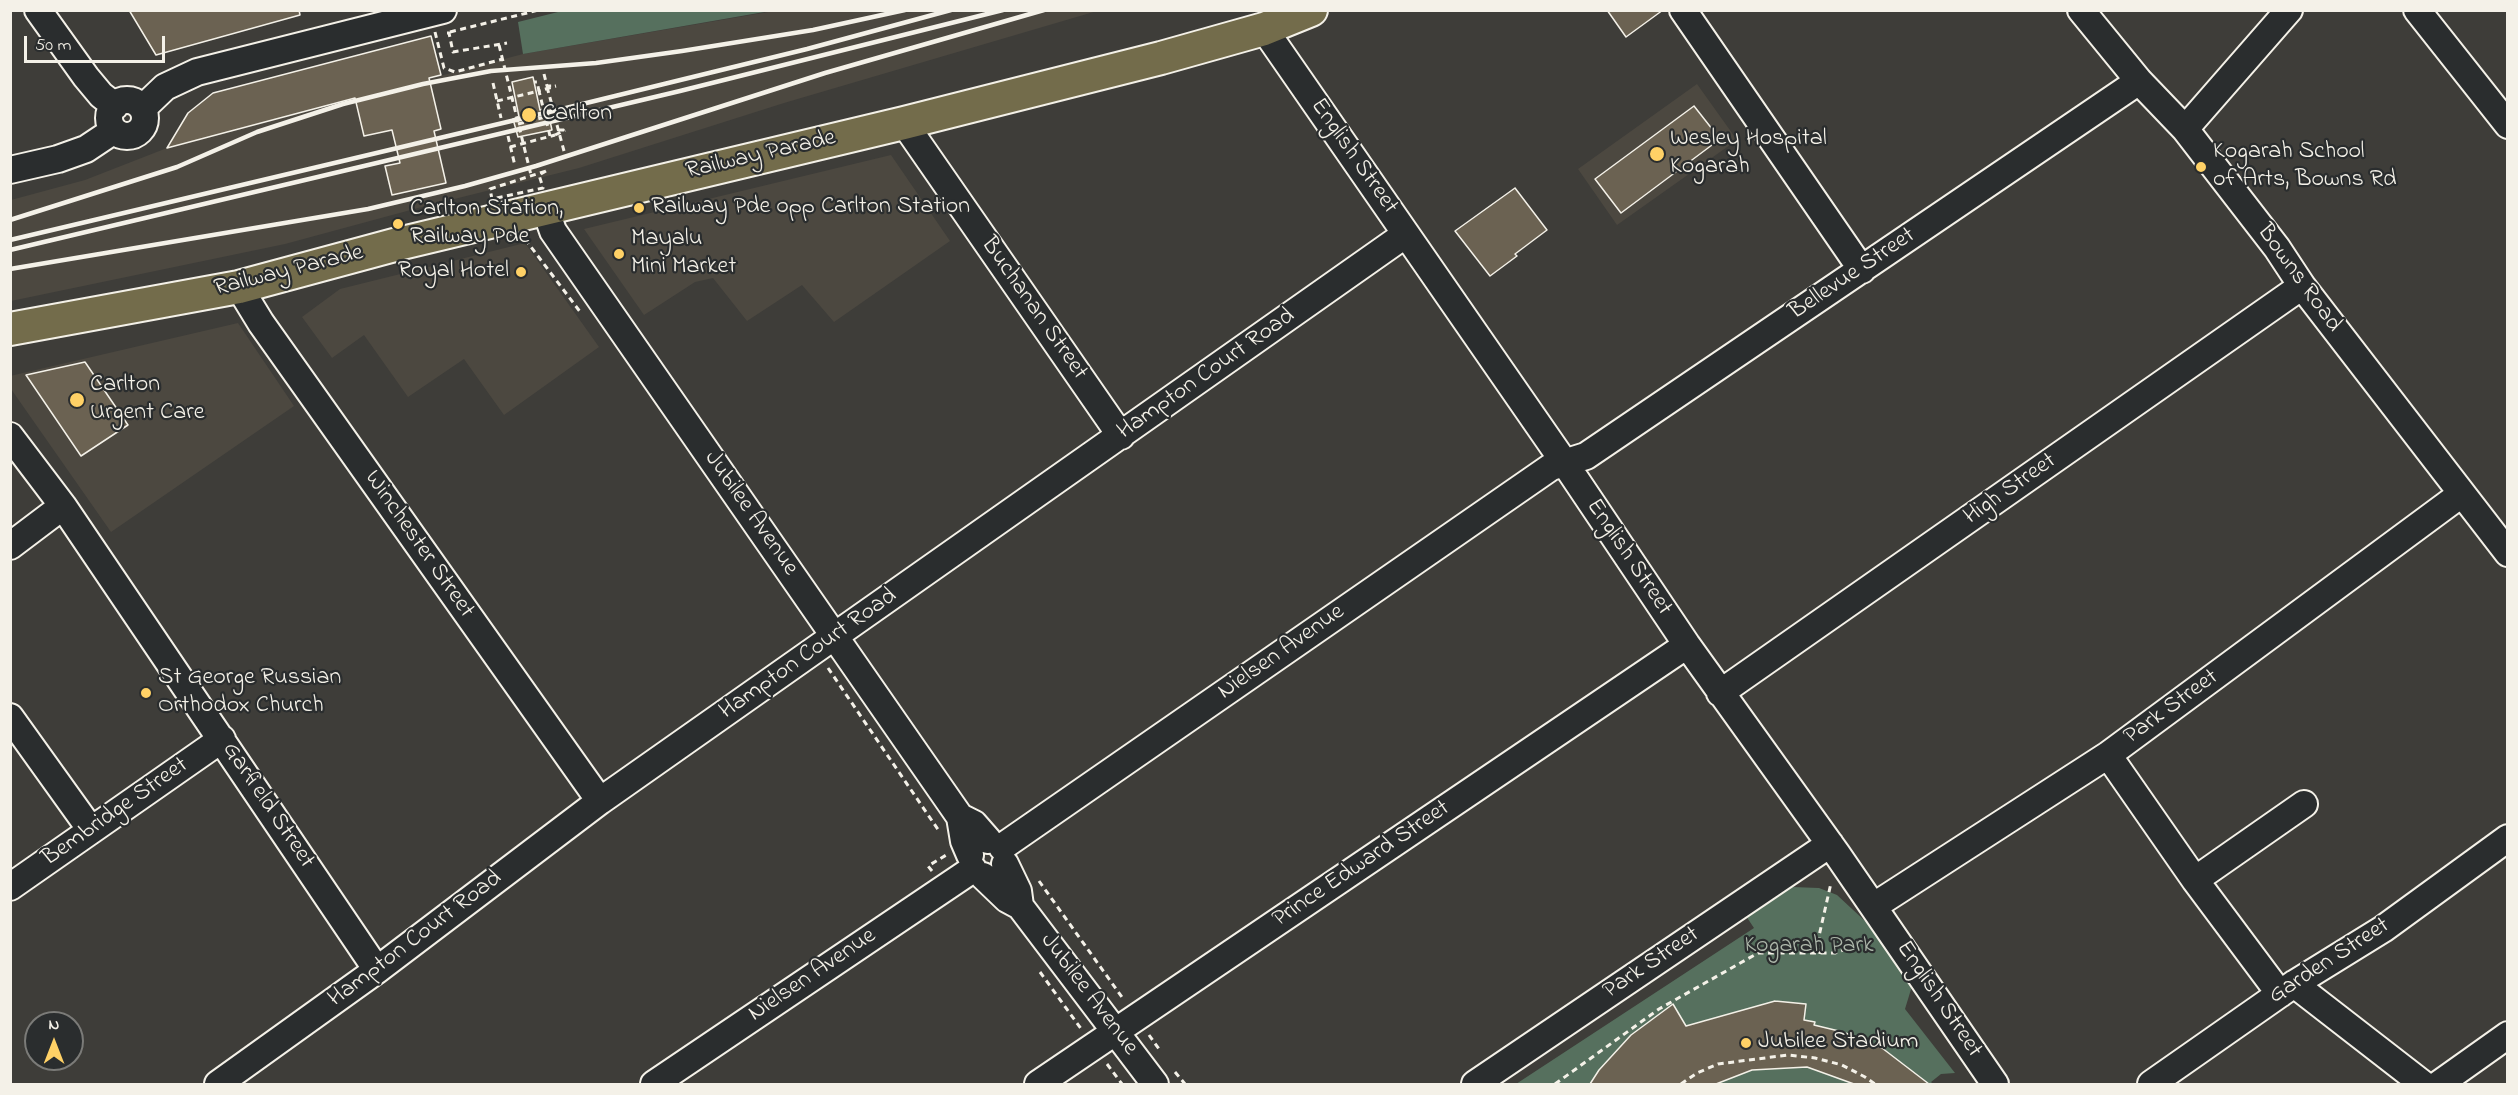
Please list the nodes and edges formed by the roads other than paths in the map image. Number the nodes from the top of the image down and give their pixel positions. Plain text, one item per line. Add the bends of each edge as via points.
1 (38, 10) edge
2 (1683, 10) edge
3 (2081, 10) edge
4 (2289, 10) edge
5 (2417, 10) edge
6 (1302, 12) edge
7 (384, 17) edge
8 (440, 23) edge
9 (1264, 29) junction
10 (2139, 81) junction
11 (115, 106) junction
12 (143, 108) junction
13 (904, 123) junction
14 (2508, 125) edge
15 (2185, 129) junction
16 (113, 131) junction
17 (10, 170) edge
18 (545, 208) junction
19 (1406, 234) junction
20 (1862, 270) junction
21 (2301, 286) junction
22 (239, 287) junction
23 (10, 330) edge
24 (10, 436) edge
25 (1121, 436) junction
26 (1564, 462) junction
27 (2460, 495) junction
28 (63, 506) junction
29 (10, 546) edge
30 (2508, 553) edge
31 (835, 637) junction
32 (1687, 645) junction
33 (1720, 693) junction
34 (10, 717) edge
35 (222, 739) junction
36 (2108, 755) junction
37 (600, 801) junction
38 (2304, 804) dead end
39 (91, 830) junction
40 (2508, 838) edge
41 (1834, 849) junction
42 (982, 858) junction
43 (2195, 880) junction
44 (10, 886) edge
45 (1880, 915) junction
46 (377, 970) junction
47 (2287, 989) junction
48 (1116, 1032) junction
49 (2508, 1035) edge
50 (1163, 1076) edge
51 (218, 1084) edge
52 (654, 1084) edge
53 (1038, 1084) edge
54 (1474, 1084) edge
55 (1995, 1084) edge
56 (2151, 1084) edge
57 (2423, 1084) edge
58 (2439, 1084) edge

1 - 11 street via 100,95
2 - 20 street
3 - 10 street, Bowns Road
4 - 15 street
5 - 14 street
6 - 9 main road, Railway Parade
7 - 8 street
7 - 12 street via 198,72 165,87
9 - 13 main road, Railway Parade
9 - 19 street, English Street
10 - 15 street, Bowns Road
10 - 20 street, Bellevue Street
11 - 12 street via 125,101 136,102
11 - 16 street via 108,119
12 - 16 street via 143,127 135,135
13 - 18 main road, Railway Parade
13 - 25 street, Buchanan Street
15 - 21 street, Bowns Road via 2277,248
16 - 17 street via 86,149
18 - 22 main road, Railway Parade
18 - 31 street, Jubilee Avenue via 557,236
19 - 25 street, Hampton Court Road
19 - 26 street, English Street
20 - 26 street, Bellevue Street via 1586,456
21 - 27 street, Bowns Road
21 - 33 street, High Street
22 - 23 main road, Railway Parade
22 - 37 street, Winchester Street
24 - 28 street, Garfield Street
25 - 31 street, Hampton Court Road
26 - 32 street, English Street
26 - 42 street, Nielsen Avenue via 1551,467
27 - 30 street, Bowns Road
27 - 36 street, Park Street
28 - 29 street
28 - 35 street, Garfield Street
31 - 37 street, Hampton Court Road
31 - 42 street, Jubilee Avenue via 960,817 964,841
32 - 33 street, English Street
32 - 48 street, Prince Edward Street
33 - 41 street, English Street
34 - 39 street
35 - 39 street, Bembridge Street
35 - 46 street, Garfield Street
36 - 43 street
36 - 45 street, Park Street
37 - 46 street, Hampton Court Road
38 - 43 street
39 - 44 street, Bembridge Street
40 - 47 street, Garden Street via 2383,929
41 - 45 street, English Street
41 - 54 street, Park Street
42 - 48 street, Jubilee Avenue via 1007,899 1020,906
42 - 52 street, Nielsen Avenue via 945,888
43 - 47 street
45 - 55 street, English Street
46 - 51 street, Hampton Court Road
47 - 56 street, Garden Street
47 - 57 street
48 - 50 street, Jubilee Avenue
48 - 53 street, Prince Edward Street
49 - 58 street

